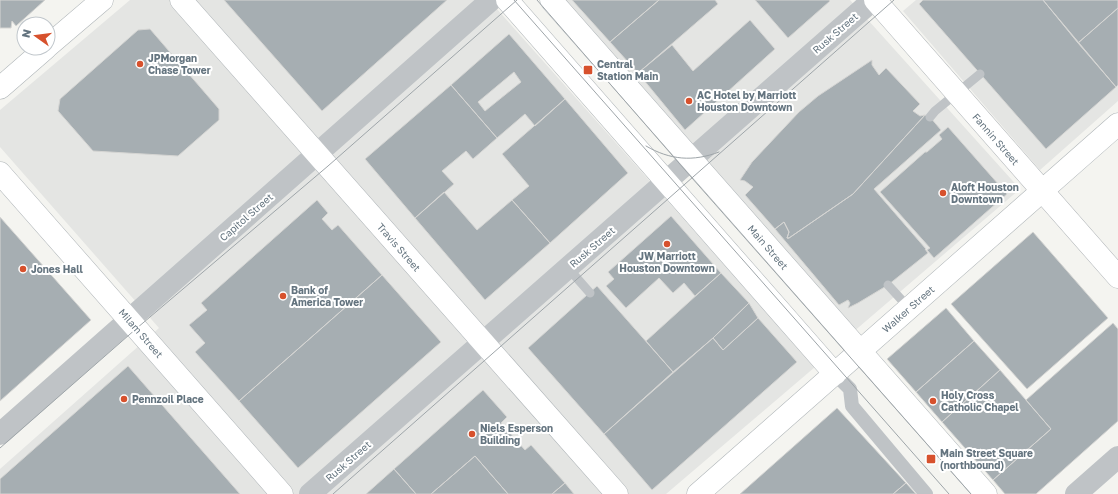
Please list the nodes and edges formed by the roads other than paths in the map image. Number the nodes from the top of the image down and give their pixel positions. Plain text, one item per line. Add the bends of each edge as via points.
1 (102, 0) edge
2 (181, 0) edge
3 (492, 0) edge
4 (507, 0) edge
5 (551, 0) edge
6 (874, 0) edge
7 (56, 39) edge
8 (37, 56) edge
9 (980, 74) dead end
10 (0, 88) edge
11 (956, 93) junction
12 (930, 117) dead end
13 (1118, 124) edge
14 (317, 154) junction
15 (692, 159) junction
16 (0, 173) edge
17 (666, 182) junction
18 (1042, 192) junction
19 (568, 268) junction
20 (1118, 277) edge
21 (888, 284) dead end
22 (590, 292) dead end
23 (909, 308) junction
24 (129, 320) junction
25 (483, 342) junction
26 (860, 351) junction
27 (835, 374) junction
28 (0, 434) edge
29 (1118, 457) edge
30 (282, 494) edge
31 (310, 494) edge
32 (617, 494) edge
33 (698, 494) edge
34 (926, 494) edge
35 (986, 494) edge
36 (1076, 494) edge

1 - 7 main road
2 - 14 main road, Travis Street
3 - 14 street, Capitol Street
4 - 17 main road
5 - 15 main road, Main Street
6 - 11 main road, Fannin Street
6 - 15 street, Rusk Street
8 - 10 main road
9 - 11 lane
11 - 12 lane
11 - 18 main road, Fannin Street
13 - 18 main road, Walker Street
14 - 24 street, Capitol Street
14 - 25 main road, Travis Street
15 - 17 street, Rusk Street
15 - 26 main road, Main Street
16 - 24 main road, Milam Street
17 - 19 street, Rusk Street
17 - 27 main road
18 - 20 main road, Fannin Street
18 - 23 main road, Walker Street
19 - 22 lane
19 - 25 street, Rusk Street
21 - 23 lane
23 - 26 main road, Walker Street
24 - 28 street, Capitol Street
24 - 30 main road, Milam Street
25 - 31 street, Rusk Street
25 - 32 main road, Travis Street
26 - 27 main road, Walker Street
26 - 35 main road, Main Street
27 - 33 main road, Walker Street
27 - 34 street via 850,390 852,406
29 - 36 street

